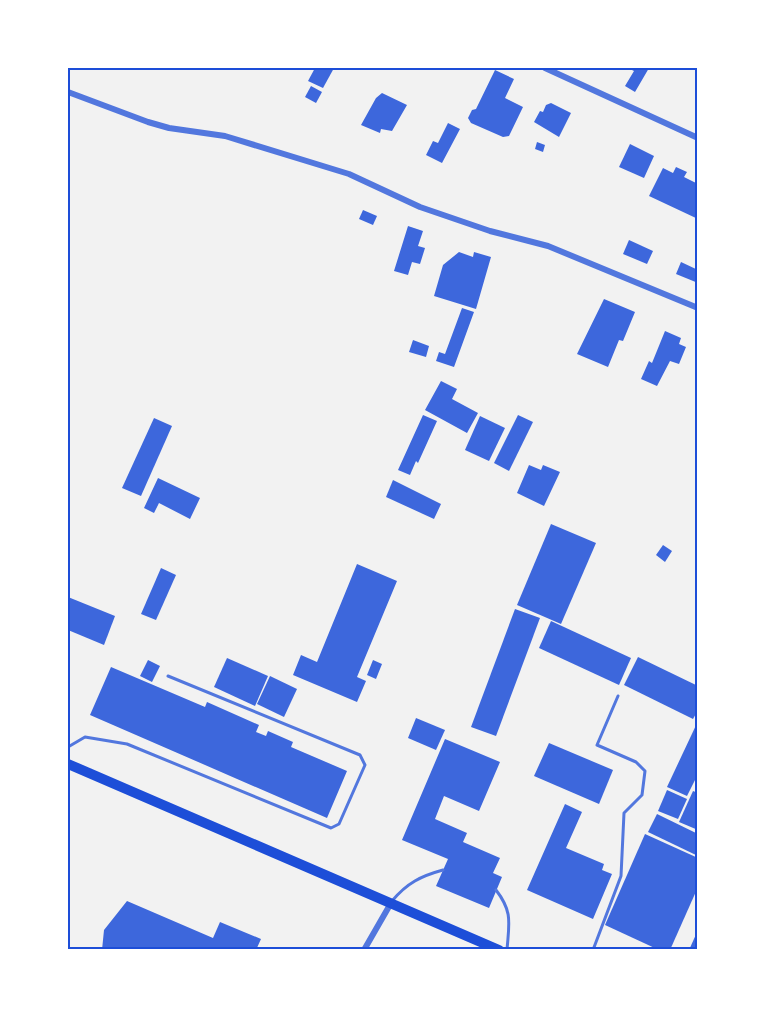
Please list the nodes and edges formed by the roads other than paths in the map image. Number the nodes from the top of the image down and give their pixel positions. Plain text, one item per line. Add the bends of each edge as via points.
1 (545, 68) edge
2 (68, 92) edge
3 (698, 138) edge
4 (698, 308) edge
5 (168, 676) dead end
6 (618, 696) dead end
7 (68, 747) edge
8 (68, 764) edge
9 (443, 870) dead end
10 (496, 891) dead end
11 (391, 903) junction
12 (364, 950) edge
13 (499, 950) edge
14 (507, 950) edge
15 (593, 950) edge

1 - 3 street
2 - 4 street via 169,128 225,136 328,167 420,207 548,246
5 - 7 lane via 360,755 365,765 339,824 331,828 127,744 85,737
6 - 15 lane via 597,745 636,762 645,771 642,795 624,813 621,876
8 - 11 main road
9 - 11 lane via 404,887
10 - 14 lane via 507,905 509,915
11 - 12 street
11 - 13 main road

